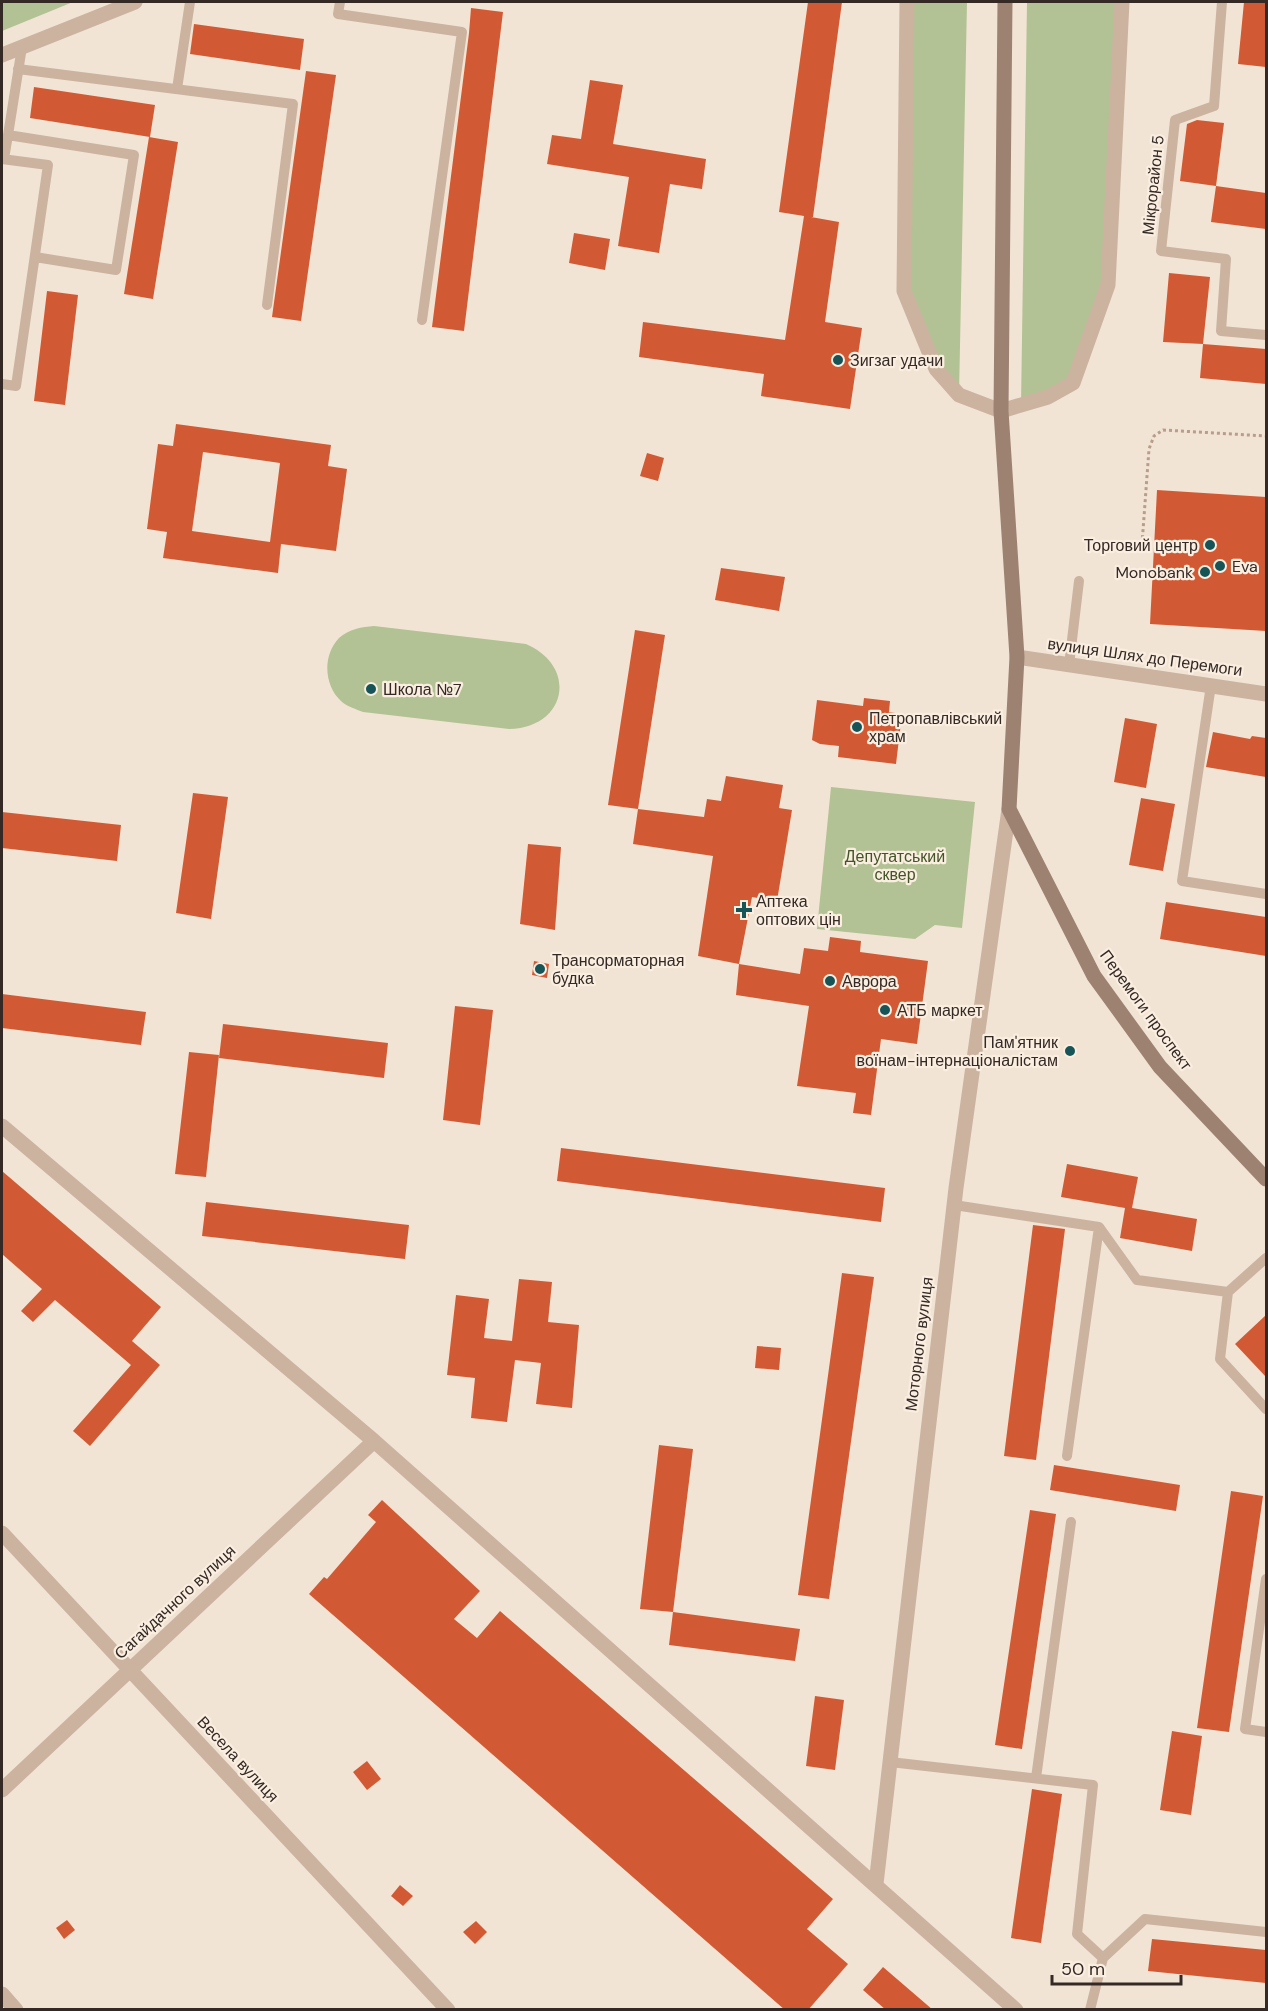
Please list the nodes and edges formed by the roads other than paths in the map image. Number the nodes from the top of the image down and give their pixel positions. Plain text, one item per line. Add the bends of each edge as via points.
1 (135, 2) edge
2 (190, 2) edge
3 (340, 2) edge
4 (907, 2) edge
5 (1005, 2) edge
6 (1122, 2) edge
7 (1222, 2) edge
8 (22, 47) junction
9 (2, 55) edge
10 (18, 69) junction
11 (177, 89) junction
12 (8, 135) junction
13 (3, 159) edge
14 (34, 257) junction
15 (267, 305) dead end
16 (422, 320) dead end
17 (1266, 335) edge
18 (2, 384) edge
19 (1001, 411) junction
20 (1079, 581) dead end
21 (1017, 657) junction
22 (1069, 665) junction
23 (1211, 685) junction
24 (1266, 694) edge
25 (1009, 809) junction
26 (1266, 894) edge
27 (2, 1125) edge
28 (1266, 1179) edge
29 (954, 1205) junction
30 (1099, 1227) junction
31 (1266, 1258) edge
32 (1228, 1292) junction
33 (1266, 1409) edge
34 (374, 1441) junction
35 (1067, 1455) dead end
36 (1071, 1522) dead end
37 (2, 1533) edge
38 (1266, 1579) edge
39 (129, 1669) junction
40 (1266, 1732) edge
41 (890, 1762) junction
42 (1036, 1778) junction
43 (2, 1790) edge
44 (876, 1884) junction
45 (1266, 1932) edge
46 (1103, 1958) junction
47 (2, 1994) edge
48 (16, 2010) edge
49 (448, 2010) edge
50 (1016, 2010) edge
51 (1090, 2010) edge

1 - 8 street
2 - 11 lane
3 - 16 lane via 338,14 462,32
4 - 19 street via 904,291 936,369 959,395
5 - 19 street
6 - 19 street via 1108,285 1073,383 1048,397
7 - 17 lane, Мікрорайон 5 via 1214,106 1175,120 1161,251 1226,259 1221,331
8 - 9 street
8 - 10 lane
10 - 11 lane
10 - 12 lane
11 - 15 lane via 293,104
12 - 13 lane
12 - 14 lane via 134,155 116,270
13 - 14 lane via 48,165
14 - 18 lane via 16,386
19 - 21 street
20 - 22 lane
21 - 22 street, вулиця Шлях до Перемоги
21 - 25 street
22 - 23 street, вулиця Шлях до Перемоги
23 - 24 street, вулиця Шлях до Перемоги
23 - 26 lane via 1182,881
25 - 28 street, Перемоги проспект via 1094,976 1160,1067
25 - 29 street, Моторного вулиця
27 - 34 street
29 - 30 lane
29 - 41 street, Моторного вулиця
30 - 32 lane via 1137,1280
30 - 35 lane
31 - 32 lane
32 - 33 lane via 1220,1359
34 - 39 street, Сагайдачного вулиця
34 - 44 street
36 - 42 lane
37 - 39 street, Весела вулиця
38 - 40 lane via 1245,1729
39 - 43 street, Сагайдачного вулиця
39 - 49 street, Весела вулиця
41 - 42 lane
41 - 44 street, Моторного вулиця
42 - 46 lane via 1093,1785 1077,1934
44 - 50 street
45 - 46 lane via 1145,1919
46 - 51 lane
47 - 48 street

